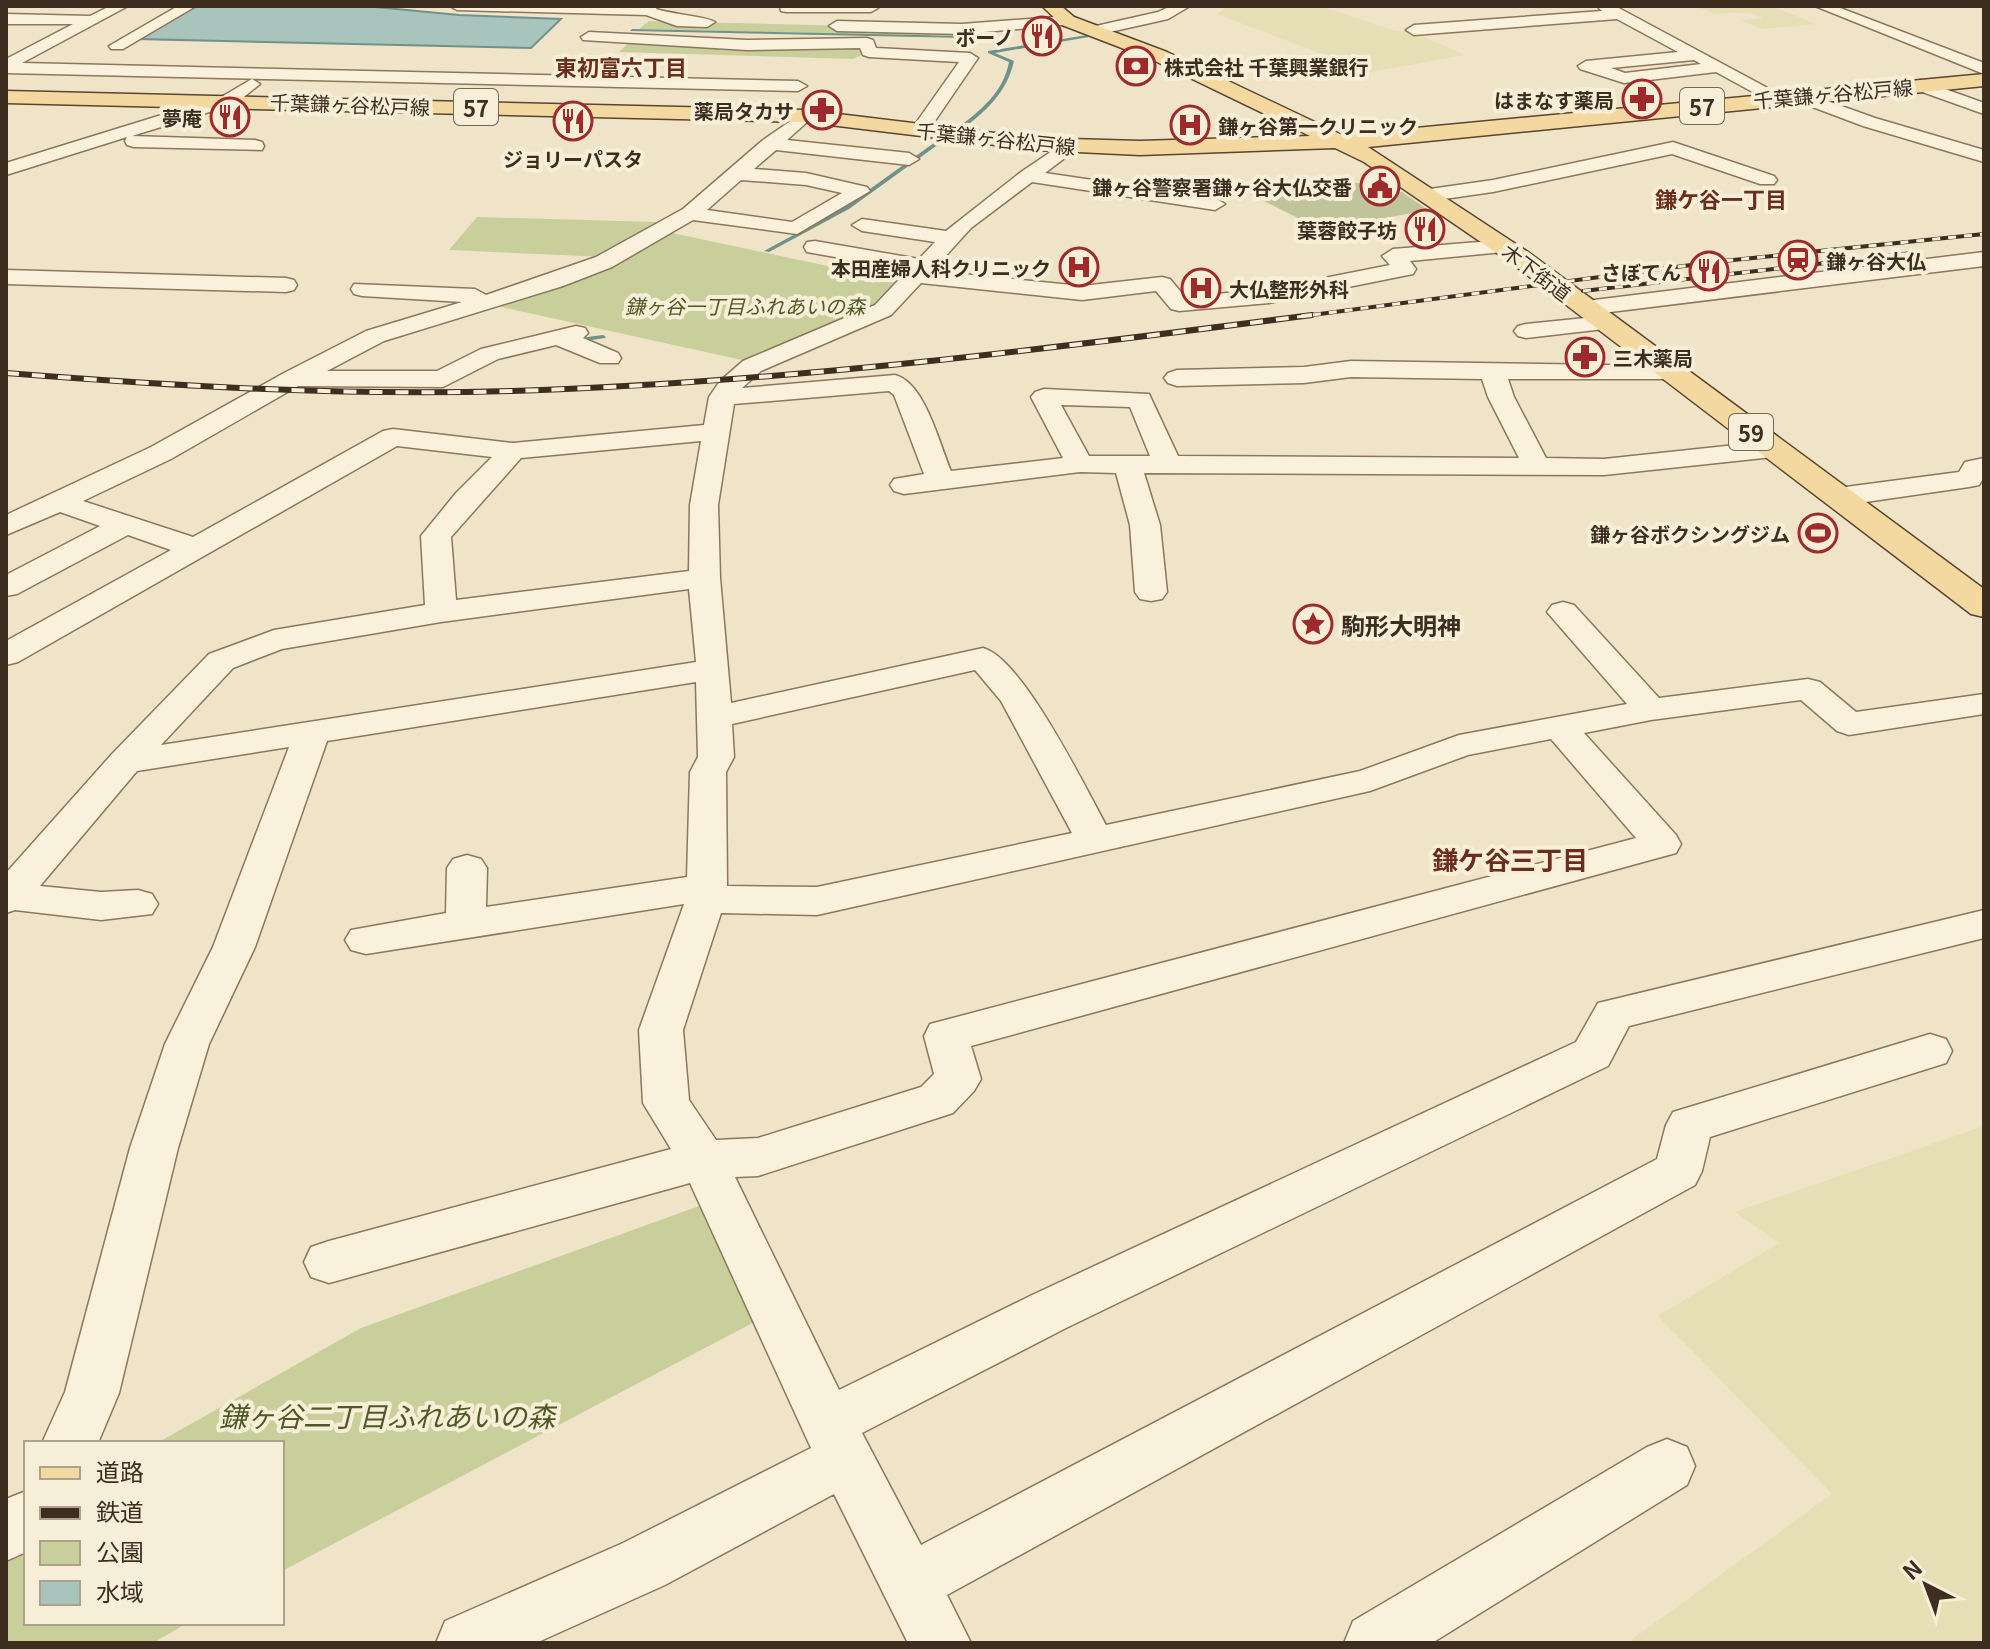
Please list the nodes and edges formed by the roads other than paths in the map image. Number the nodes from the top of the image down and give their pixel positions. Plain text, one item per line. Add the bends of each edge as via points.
1 (47, 6) edge
2 (121, 6) edge
3 (189, 6) edge
4 (457, 6) edge
5 (1023, 6) edge
6 (1183, 6) edge
7 (1822, 6) edge
8 (522, 8) edge
9 (582, 8) edge
10 (649, 8) edge
11 (786, 8) edge
12 (893, 8) edge
13 (1611, 10) edge
14 (1063, 13) edge
15 (719, 19) dead end
16 (94, 20) junction
17 (11, 21) edge
18 (813, 26) dead end
19 (1414, 30) dead end
20 (630, 36) junction
21 (589, 37) dead end
22 (1086, 39) junction
23 (46, 45) junction
24 (102, 46) junction
25 (147, 46) dead end
26 (1697, 55) junction
27 (607, 56) dead end
28 (638, 57) dead end
29 (288, 58) dead end
30 (549, 63) dead end
31 (6, 67) edge
32 (1720, 67) junction
33 (1984, 69) edge
34 (806, 73) junction
35 (266, 74) junction
36 (532, 79) junction
37 (1984, 80) edge
38 (1920, 85) junction
39 (6, 97) edge
40 (1777, 98) junction
41 (1808, 99) dead end
42 (229, 100) junction
43 (505, 108) junction
44 (1984, 109) edge
45 (780, 116) junction
46 (805, 116) junction
47 (920, 130) junction
48 (106, 140) junction
49 (1342, 141) junction
50 (770, 144) junction
51 (255, 146) dead end
52 (1067, 147) junction
53 (1984, 156) edge
54 (909, 159) dead end
55 (6, 169) edge
56 (739, 174) junction
57 (1028, 176) junction
58 (1767, 180) dead end
59 (1430, 195) junction
60 (1215, 204) dead end
61 (690, 213) junction
62 (862, 225) dead end
63 (950, 238) junction
64 (1503, 246) junction
65 (815, 247) dead end
66 (1984, 259) edge
67 (919, 271) junction
68 (6, 277) edge
69 (286, 285) dead end
70 (362, 289) dead end
71 (498, 298) junction
72 (1595, 315) junction
73 (1526, 331) dead end
74 (609, 358) dead end
75 (1493, 372) junction
76 (1672, 374) junction
77 (293, 378) junction
78 (1177, 378) dead end
79 (722, 397) junction
80 (716, 432) junction
81 (1773, 449) junction
82 (513, 451) junction
83 (1080, 464) junction
84 (1127, 464) junction
85 (1167, 464) junction
86 (1984, 466) edge
87 (1537, 467) junction
88 (940, 480) junction
89 (904, 485) dead end
90 (1838, 497) junction
91 (48, 505) junction
92 (6, 508) edge
93 (124, 525) junction
94 (6, 526) edge
95 (196, 548) junction
96 (704, 578) junction
97 (6, 587) edge
98 (1151, 592) dead end
99 (1984, 606) edge
100 (441, 612) junction
101 (1563, 612) dead end
102 (6, 655) edge
103 (713, 669) junction
104 (1984, 704) edge
105 (1651, 710) junction
106 (713, 718) junction
107 (1560, 728) junction
108 (312, 732) junction
109 (125, 762) junction
110 (1095, 839) junction
111 (467, 868) dead end
112 (707, 893) junction
113 (7, 898) edge
114 (138, 904) dead end
115 (466, 923) junction
116 (1984, 924) edge
117 (366, 940) dead end
118 (1930, 1051) dead end
119 (703, 1160) junction
120 (329, 1262) dead end
121 (71, 1441) edge
122 (836, 1441) junction
123 (1667, 1466) dead end
124 (911, 1582) junction
125 (467, 1643) edge
126 (940, 1643) edge
127 (1375, 1643) edge

1 - 17 street
2 - 16 street
3 - 24 street
4 - 8 street
5 - 14 street
6 - 22 street
7 - 33 street
8 - 9 street
9 - 10 street
10 - 15 street via 677,21
11 - 12 street
13 - 19 street
13 - 26 street
14 - 18 street via 962,29
14 - 22 main road, 木下街道 / 59
16 - 17 street
16 - 23 street
20 - 21 street
20 - 27 street
20 - 47 street via 747,45 867,43 869,52 970,58
22 - 49 main road, 木下街道 / 59 via 1121,41
23 - 24 street
23 - 31 street
24 - 25 street
26 - 32 street
26 - 32 street via 1586,66 1624,78
28 - 34 street
29 - 35 street
30 - 36 street
31 - 35 street
32 - 40 street
34 - 36 street
34 - 45 street
35 - 36 street
35 - 42 street
36 - 43 street
37 - 38 main road, 千葉鎌ヶ谷松戸線 / 57
38 - 40 main road, 千葉鎌ヶ谷松戸線 / 57
38 - 44 street
39 - 42 main road, 千葉鎌ヶ谷松戸線 / 57
40 - 49 main road, 千葉鎌ヶ谷松戸線 / 57
41 - 53 street
42 - 43 main road, 千葉鎌ヶ谷松戸線 / 57
42 - 48 street
43 - 45 main road, 千葉鎌ヶ谷松戸線 / 57
45 - 46 main road, 千葉鎌ヶ谷松戸線 / 57
46 - 47 main road, 千葉鎌ヶ谷松戸線 / 57
46 - 50 street
47 - 52 main road, 千葉鎌ヶ谷松戸線 / 57
48 - 51 street
48 - 55 street
49 - 52 main road, 千葉鎌ヶ谷松戸線 / 57
49 - 59 main road, 木下街道 / 59
50 - 54 street
50 - 56 street
52 - 57 street
56 - 61 street
56 - 61 street via 806,179 860,191 797,228
57 - 60 street
57 - 63 street
58 - 59 street via 1673,148
59 - 64 main road, 木下街道 / 59
61 - 71 street via 604,262
62 - 63 street
63 - 67 street
64 - 67 street via 1393,256 1405,269 1269,296 1179,304 1162,284 1082,293
64 - 72 main road, 木下街道 / 59
65 - 67 street
66 - 72 street
67 - 79 street via 883,310 752,366
68 - 69 street
70 - 71 street
71 - 77 street via 375,336
72 - 73 street
72 - 76 main road, 木下街道 / 59
74 - 77 street via 568,335 493,354 443,379
75 - 76 street
75 - 78 street via 1333,369
75 - 87 street
76 - 81 main road, 木下街道 / 59
77 - 91 street via 161,453
79 - 80 street
79 - 88 street via 895,383 906,392
80 - 82 street
80 - 96 street via 704,505
81 - 87 street via 1604,467
81 - 90 main road, 木下街道 / 59
82 - 95 street via 393,437
82 - 100 street via 436,536
83 - 84 street
83 - 85 street via 1044,397 1140,399
83 - 88 street
84 - 85 street
84 - 98 street via 1145,525
85 - 87 street
86 - 90 street via 1975,468 1969,479
88 - 89 street
90 - 99 main road, 木下街道 / 59
91 - 92 street
91 - 93 street
91 - 94 street
93 - 95 street
93 - 97 street
95 - 102 street
96 - 100 street
96 - 103 street
100 - 109 street via 274,640 221,661
101 - 105 street
103 - 106 street
103 - 108 street
104 - 105 street via 1849,724 1808,689
105 - 107 street
106 - 110 street via 983,658 1016,697
106 - 112 street via 716,757 708,772
107 - 110 street via 1459,746 1370,780
107 - 119 street via 1662,844 946,1036 958,1079 937,1100 758,1157
108 - 109 street
108 - 121 street via 234,947 187,1044 154,1148 92,1393
109 - 113 street
110 - 112 street via 817,901
111 - 115 street
112 - 115 street
112 - 119 street via 661,1030 666,1103
113 - 114 street
115 - 117 street
116 - 122 street via 1613,1014 1592,1054 1048,1312
118 - 124 street via 1689,1125 1678,1171
119 - 120 street
119 - 122 street
122 - 124 street
122 - 125 street via 644,1564
123 - 127 street
124 - 126 street

